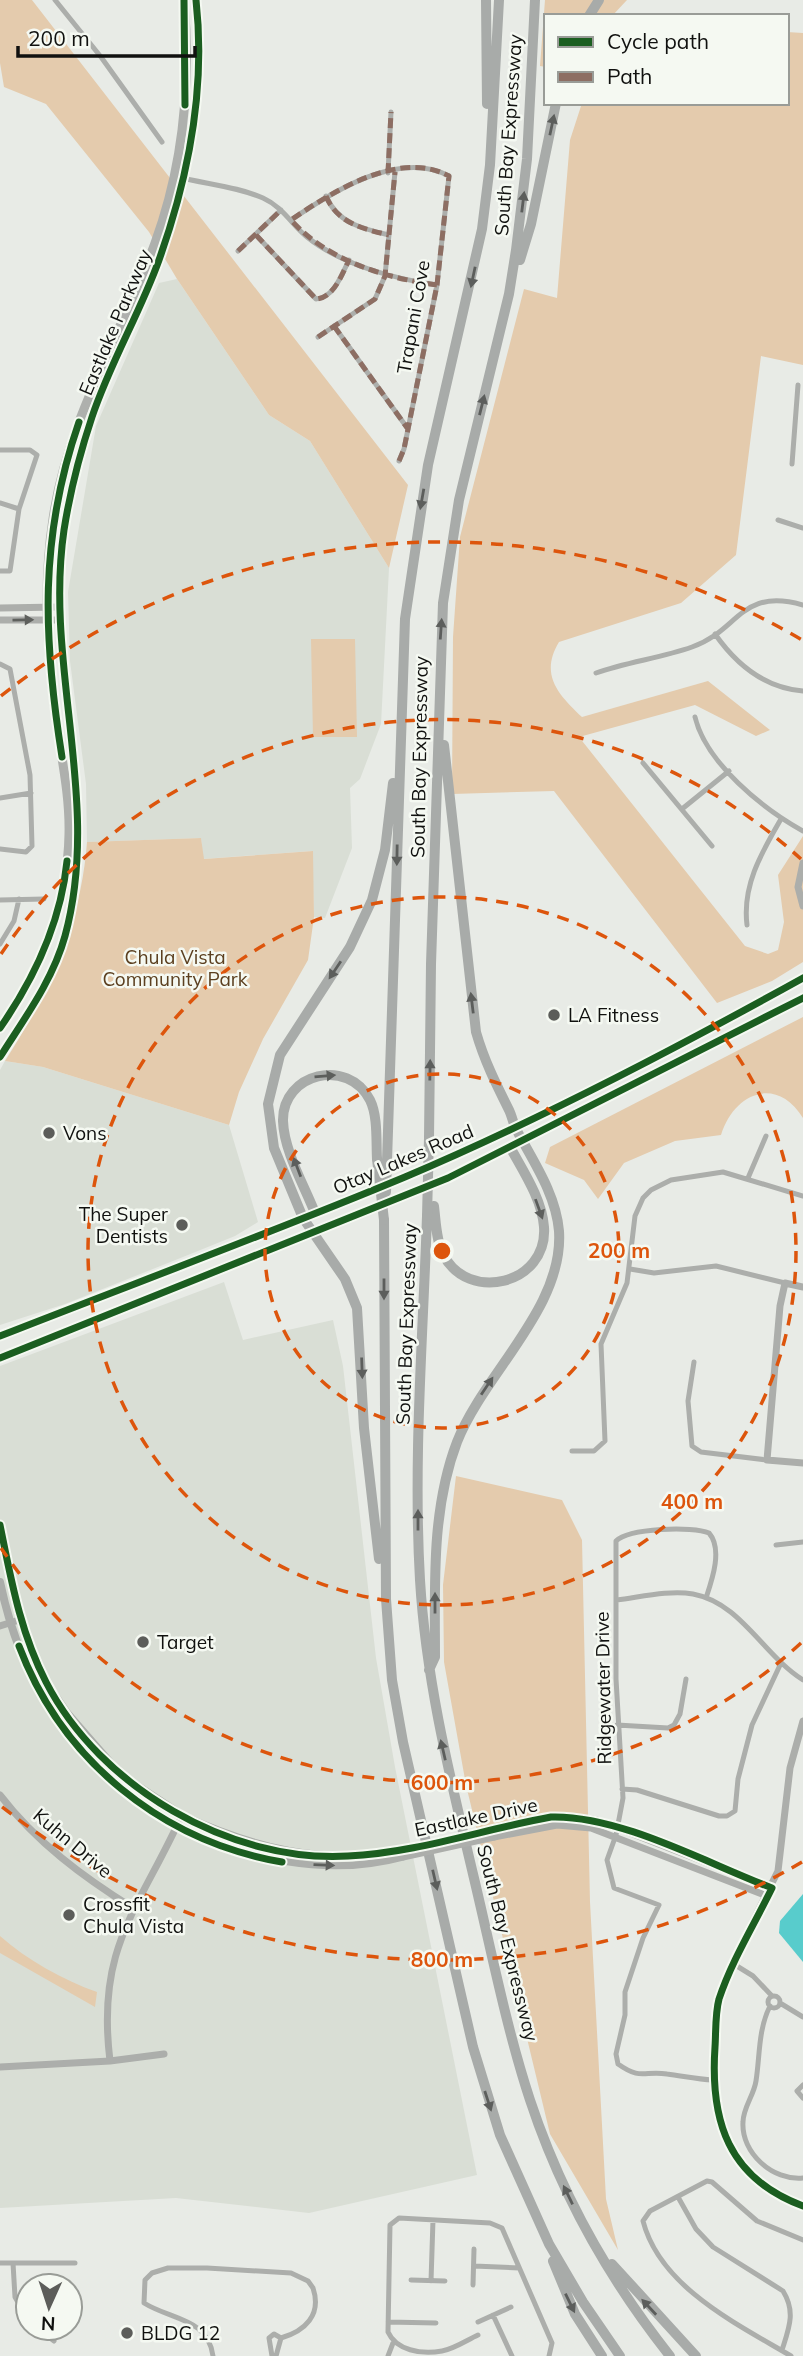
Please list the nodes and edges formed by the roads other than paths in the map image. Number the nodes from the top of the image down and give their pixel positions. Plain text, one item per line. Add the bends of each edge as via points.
1 (55, 0) edge
2 (184, 0) edge
3 (196, 0) edge
4 (486, 0) edge
5 (499, 0) edge
6 (535, 0) edge
7 (556, 105) edge
8 (391, 112) dead end
9 (162, 142) dead end
10 (396, 172) junction
11 (388, 173) junction
12 (180, 177) junction
13 (326, 196) junction
14 (281, 210) junction
15 (485, 210) junction
16 (291, 220) junction
17 (256, 235) junction
18 (389, 235) junction
19 (238, 251) dead end
20 (349, 260) junction
21 (385, 276) junction
22 (437, 285) junction
23 (509, 294) junction
24 (122, 319) junction
25 (132, 325) junction
26 (334, 326) junction
27 (318, 337) dead end
28 (798, 386) dead end
29 (796, 427) junction
30 (803, 427) edge
31 (408, 429) junction
32 (0, 450) edge
33 (399, 461) dead end
34 (792, 464) dead end
35 (0, 503) edge
36 (19, 509) junction
37 (778, 520) dead end
38 (803, 528) edge
39 (0, 571) edge
40 (803, 596) edge
41 (802, 604) edge
42 (46, 607) junction
43 (59, 607) junction
44 (0, 608) edge
45 (0, 620) edge
46 (46, 620) junction
47 (60, 620) junction
48 (715, 634) junction
49 (0, 664) edge
50 (596, 673) dead end
51 (803, 691) edge
52 (440, 697) junction
53 (695, 717) dead end
54 (399, 738) junction
55 (643, 763) dead end
56 (729, 771) junction
57 (31, 793) junction
58 (0, 798) edge
59 (682, 809) junction
60 (69, 812) junction
61 (781, 819) junction
62 (803, 831) edge
63 (80, 837) junction
64 (712, 846) dead end
65 (0, 849) edge
66 (803, 863) edge
67 (19, 899) junction
68 (44, 899) dead end
69 (0, 900) edge
70 (803, 906) edge
71 (747, 925) dead end
72 (0, 944) edge
73 (803, 978) edge
74 (803, 998) edge
75 (0, 1028) edge
76 (4, 1041) edge
77 (0, 1057) edge
78 (514, 1126) junction
79 (766, 1136) dead end
80 (523, 1141) junction
81 (510, 1147) junction
82 (429, 1150) junction
83 (382, 1160) junction
84 (748, 1178) junction
85 (803, 1196) edge
86 (315, 1213) junction
87 (303, 1218) junction
88 (311, 1233) junction
89 (630, 1269) junction
90 (785, 1283) junction
91 (803, 1287) edge
92 (0, 1336) edge
93 (0, 1358) edge
94 (694, 1362) dead end
95 (572, 1451) dead end
96 (767, 1460) junction
97 (803, 1464) edge
98 (0, 1525) edge
99 (803, 1542) edge
100 (776, 1545) dead end
101 (0, 1582) edge
102 (706, 1598) junction
103 (617, 1600) junction
104 (20, 1620) junction
105 (10, 1622) junction
106 (0, 1626) edge
107 (388, 1638) junction
108 (781, 1663) junction
109 (429, 1671) junction
110 (686, 1679) dead end
111 (803, 1680) edge
112 (803, 1721) edge
113 (617, 1725) junction
114 (622, 1789) junction
115 (0, 1795) edge
116 (182, 1815) junction
117 (176, 1827) junction
118 (616, 1831) junction
119 (402, 1853) junction
120 (772, 1888) junction
121 (768, 1896) junction
122 (133, 1908) junction
123 (732, 1963) junction
124 (772, 1996) junction
125 (780, 2003) junction
126 (770, 2007) junction
127 (803, 2017) edge
128 (164, 2054) dead end
129 (110, 2061) junction
130 (0, 2067) edge
131 (713, 2080) junction
132 (803, 2085) edge
133 (803, 2098) edge
134 (803, 2178) edge
135 (678, 2197) junction
136 (803, 2206) edge
137 (433, 2220) junction
138 (583, 2225) junction
139 (803, 2240) edge
140 (548, 2244) junction
141 (474, 2249) dead end
142 (0, 2263) edge
143 (13, 2263) junction
144 (75, 2263) dead end
145 (474, 2266) junction
146 (519, 2268) junction
147 (14, 2273) edge
148 (411, 2280) dead end
149 (431, 2281) junction
150 (446, 2281) dead end
151 (472, 2286) dead end
152 (511, 2307) dead end
153 (493, 2315) junction
154 (388, 2322) junction
155 (478, 2322) dead end
156 (436, 2323) dead end
157 (478, 2335) dead end
158 (281, 2338) junction
159 (393, 2343) junction
160 (400, 2348) junction
161 (782, 2350) junction
162 (442, 2354) edge
163 (214, 2356) edge
164 (274, 2356) edge
165 (388, 2356) edge
166 (396, 2356) edge
167 (512, 2356) edge
168 (548, 2356) edge
169 (602, 2356) edge
170 (620, 2356) edge
171 (670, 2356) edge
172 (696, 2356) edge
173 (791, 2356) edge

1 - 9 street
2 - 12 main road, Eastlake Parkway
3 - 12 main road, Eastlake Parkway via 200,67
4 - 15 highway
5 - 15 highway, South Bay Expressway
23 -> 6 highway, South Bay Expressway via 525,182
23 -> 7 highway via 531,224
8 - 11 street
10 - 11 street
10 - 18 street
10 - 22 street, Trapani Cove via 437,170 449,176
11 - 13 street via 368,176
12 - 14 street via 264,199
12 - 24 main road, Eastlake Parkway
12 - 25 main road, Eastlake Parkway via 158,262
13 - 16 street
13 - 18 street via 332,211 346,221
14 - 16 street
14 - 17 street
15 -> 54 highway, South Bay Expressway via 417,526 405,620
16 - 20 street via 325,250
17 - 19 street
17 - 20 street via 316,299 327,295 338,282
18 - 21 street
20 - 21 street
21 - 22 street
21 - 26 street via 375,299
22 - 31 street, Trapani Cove
52 -> 23 highway, South Bay Expressway via 440,629 452,538
24 - 25 main road
24 - 42 main road, Eastlake Parkway via 84,408 61,479
25 - 43 main road, Eastlake Parkway via 92,416 78,466 64,530
26 - 27 street
26 - 31 street
28 - 29 street
29 - 30 street
29 - 34 street
31 - 33 street, Trapani Cove
32 - 36 street via 30,450 37,455
35 - 36 street
36 - 39 street via 10,571
37 - 38 street
40 - 41 street
41 - 48 street via 780,599 756,603
42 - 43 street
42 - 44 street
42 - 46 main road, Eastlake Parkway
43 - 47 main road, Eastlake Parkway
45 -> 46 street
46 - 47 street
46 - 60 main road, Eastlake Parkway
47 - 63 main road, Eastlake Parkway
48 - 50 street via 693,647
48 - 51 street via 748,670 790,690
49 - 57 street via 10,669
78 -> 52 highway via 486,1065 474,1020
82 -> 52 highway, South Bay Expressway, bridge
53 - 56 street via 711,750
54 -> 83 highway, South Bay Expressway
54 -> 87 highway via 385,850 372,900 350,947 284,1047 271,1080 268,1113 272,1140
55 - 59 street
56 - 59 street
56 - 61 street
57 - 58 street
57 - 65 street via 33,846
59 - 64 street
60 - 63 main road
60 - 75 main road, Eastlake Parkway via 66,870 48,938
61 - 62 street
61 - 71 street via 752,875 745,907
63 - 76 main road, Eastlake Parkway via 65,937 40,992
66 - 70 street via 798,887
67 - 68 street
67 - 69 street
67 - 72 street via 14,921
73 - 78 main road, Otay Lakes Road
74 - 80 main road, Otay Lakes Road
76 - 77 main road, Eastlake Parkway
78 - 80 highway
78 - 86 main road, Otay Lakes Road
79 - 84 street
80 - 81 main road, Otay Lakes Road
109 -> 80 highway via 435,1657 440,1512 453,1454 475,1404 546,1294 558,1256 554,1202
81 -> 82 highway, bridge via 528,1179 544,1228 538,1255 524,1272 492,1284 459,1273 439,1246
81 - 88 main road, Otay Lakes Road
109 -> 82 highway, South Bay Expressway, bridge via 418,1528
86 -> 83 highway via 284,1127 287,1102 300,1084 331,1074 361,1088 373,1107
83 -> 107 highway, South Bay Expressway, bridge
84 - 85 street
84 - 89 street via 715,1173 671,1180 651,1190 635,1216
86 - 87 main road, Otay Lakes Road
87 - 88 highway
87 - 92 main road, Otay Lakes Road
88 - 93 main road, Otay Lakes Road
88 -> 107 highway via 345,1279 359,1316 364,1428
89 - 90 street via 654,1273 716,1266
89 - 95 street via 602,1339 605,1441 594,1451
90 - 91 street
90 - 96 street via 775,1334
94 - 96 street via 688,1401 692,1446 701,1452
96 - 97 street
98 - 104 main road
99 - 100 street
101 - 105 main road
102 - 103 street via 674,1593
102 - 103 street, Ridgewater Drive via 716,1544 709,1533 670,1530 626,1535 616,1541
102 - 108 street via 735,1615
103 - 113 street, Ridgewater Drive
104 - 105 street
104 - 116 main road via 47,1682 96,1749 121,1775
105 - 106 street
105 - 117 main road via 32,1679 72,1741 119,1787
107 -> 140 highway, South Bay Expressway via 403,1742 473,2047 504,2146
108 - 111 street
108 - 114 street via 752,1725 731,1815 719,1816
138 -> 109 highway, South Bay Expressway via 541,2132 517,2058 442,1745
110 - 113 street via 674,1726
112 - 120 street via 790,1769 783,1847
113 - 114 street, Ridgewater Drive
114 - 118 street, Ridgewater Drive
115 - 122 street, Kuhn Drive via 49,1848
116 - 117 street
116 - 119 street, Eastlake Drive via 279,1850 345,1857
117 -> 119 street, Eastlake Drive via 257,1857 288,1863 358,1865
117 - 122 street
118 - 119 street, Eastlake Drive, bridge via 566,1825 492,1833
118 - 120 street, Eastlake Drive
118 - 121 street, Eastlake Drive
118 - 131 street, Ridgewater Drive via 607,1860 612,1885 659,1905 625,1992 618,2064 648,2076 664,2073
120 - 121 street
121 - 123 street
122 - 129 street via 118,1943 108,1986
123 - 124 street
123 - 131 street via 718,2003
124 - 125 street
124 - 126 street
125 - 126 street
125 - 127 street
126 - 134 street via 743,2135 768,2169 781,2177
128 - 129 street
129 - 130 street
131 - 136 street via 718,2117 734,2154 764,2186
132 - 133 street via 797,2091
135 - 139 street via 712,2182 757,2221
135 - 161 street via 696,2229 713,2247 783,2291 791,2315
135 - 161 street via 650,2211 643,2221 663,2263 700,2297
137 - 146 street via 491,2223 502,2228
137 - 149 street
137 - 154 street via 399,2218 390,2225
138 - 171 highway, South Bay Expressway
172 -> 138 highway via 639,2297
140 -> 169 highway via 569,2302
140 - 170 highway, South Bay Expressway
141 - 145 street
142 - 143 street
143 - 144 street
143 - 147 street
145 - 146 street
145 - 151 street
146 - 168 street via 552,2343
148 - 149 street
149 - 150 street
152 - 153 street
153 - 155 street
153 - 167 street
154 - 156 street
154 - 159 street
157 - 162 street
158 - 163 street via 307,2325 316,2309 313,2288 298,2275 206,2268 168,2268 152,2273 145,2280 144,2303 205,2332
158 - 164 street
158 - 164 street via 270,2336
159 - 160 street
159 - 165 street
160 - 162 street
160 - 166 street
161 - 173 street

